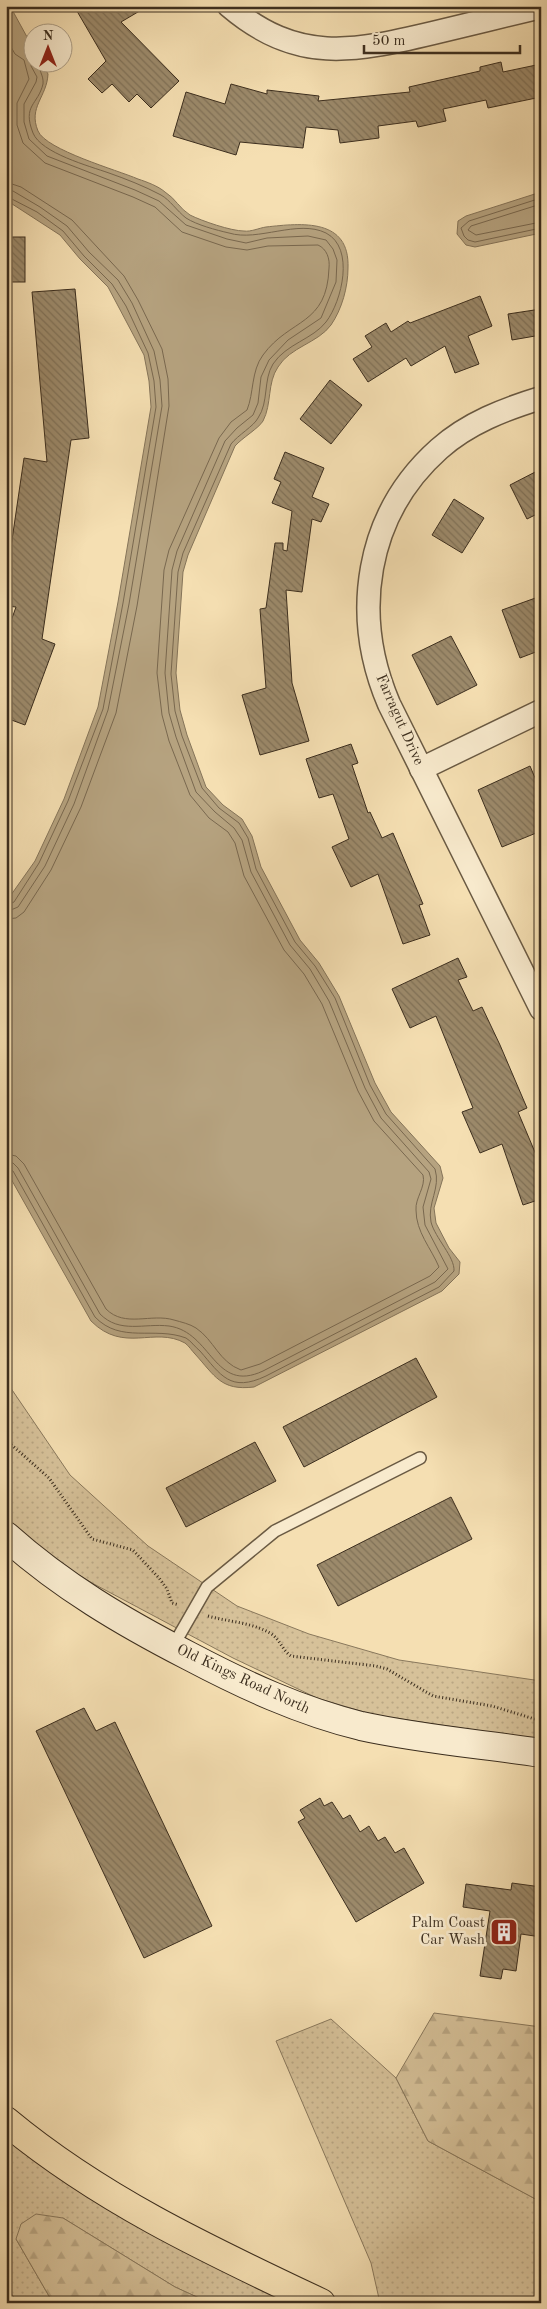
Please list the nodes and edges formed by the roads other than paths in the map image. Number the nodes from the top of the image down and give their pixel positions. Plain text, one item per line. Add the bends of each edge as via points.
1 (228, 6) edge
2 (541, 7) edge
3 (541, 398) edge
4 (541, 711) edge
5 (421, 769) junction
6 (541, 1009) edge
7 (420, 1458) dead end
8 (6, 1536) edge
9 (172, 1648) junction
10 (541, 1753) edge
11 (6, 2121) edge
12 (321, 2303) edge

1 - 2 street via 263,30 288,41 342,50 388,44
3 - 5 street, Farragut Drive via 493,414 440,448 416,474 396,505 376,553 367,601 372,655 388,704
4 - 5 street
5 - 6 street, Farragut Drive
7 - 9 lane via 275,1531 207,1587
8 - 9 street, Old Kings Road North via 66,1585
9 - 10 street, Old Kings Road North via 278,1699 326,1716 398,1733
11 - 12 highway via 96,2186 164,2227

